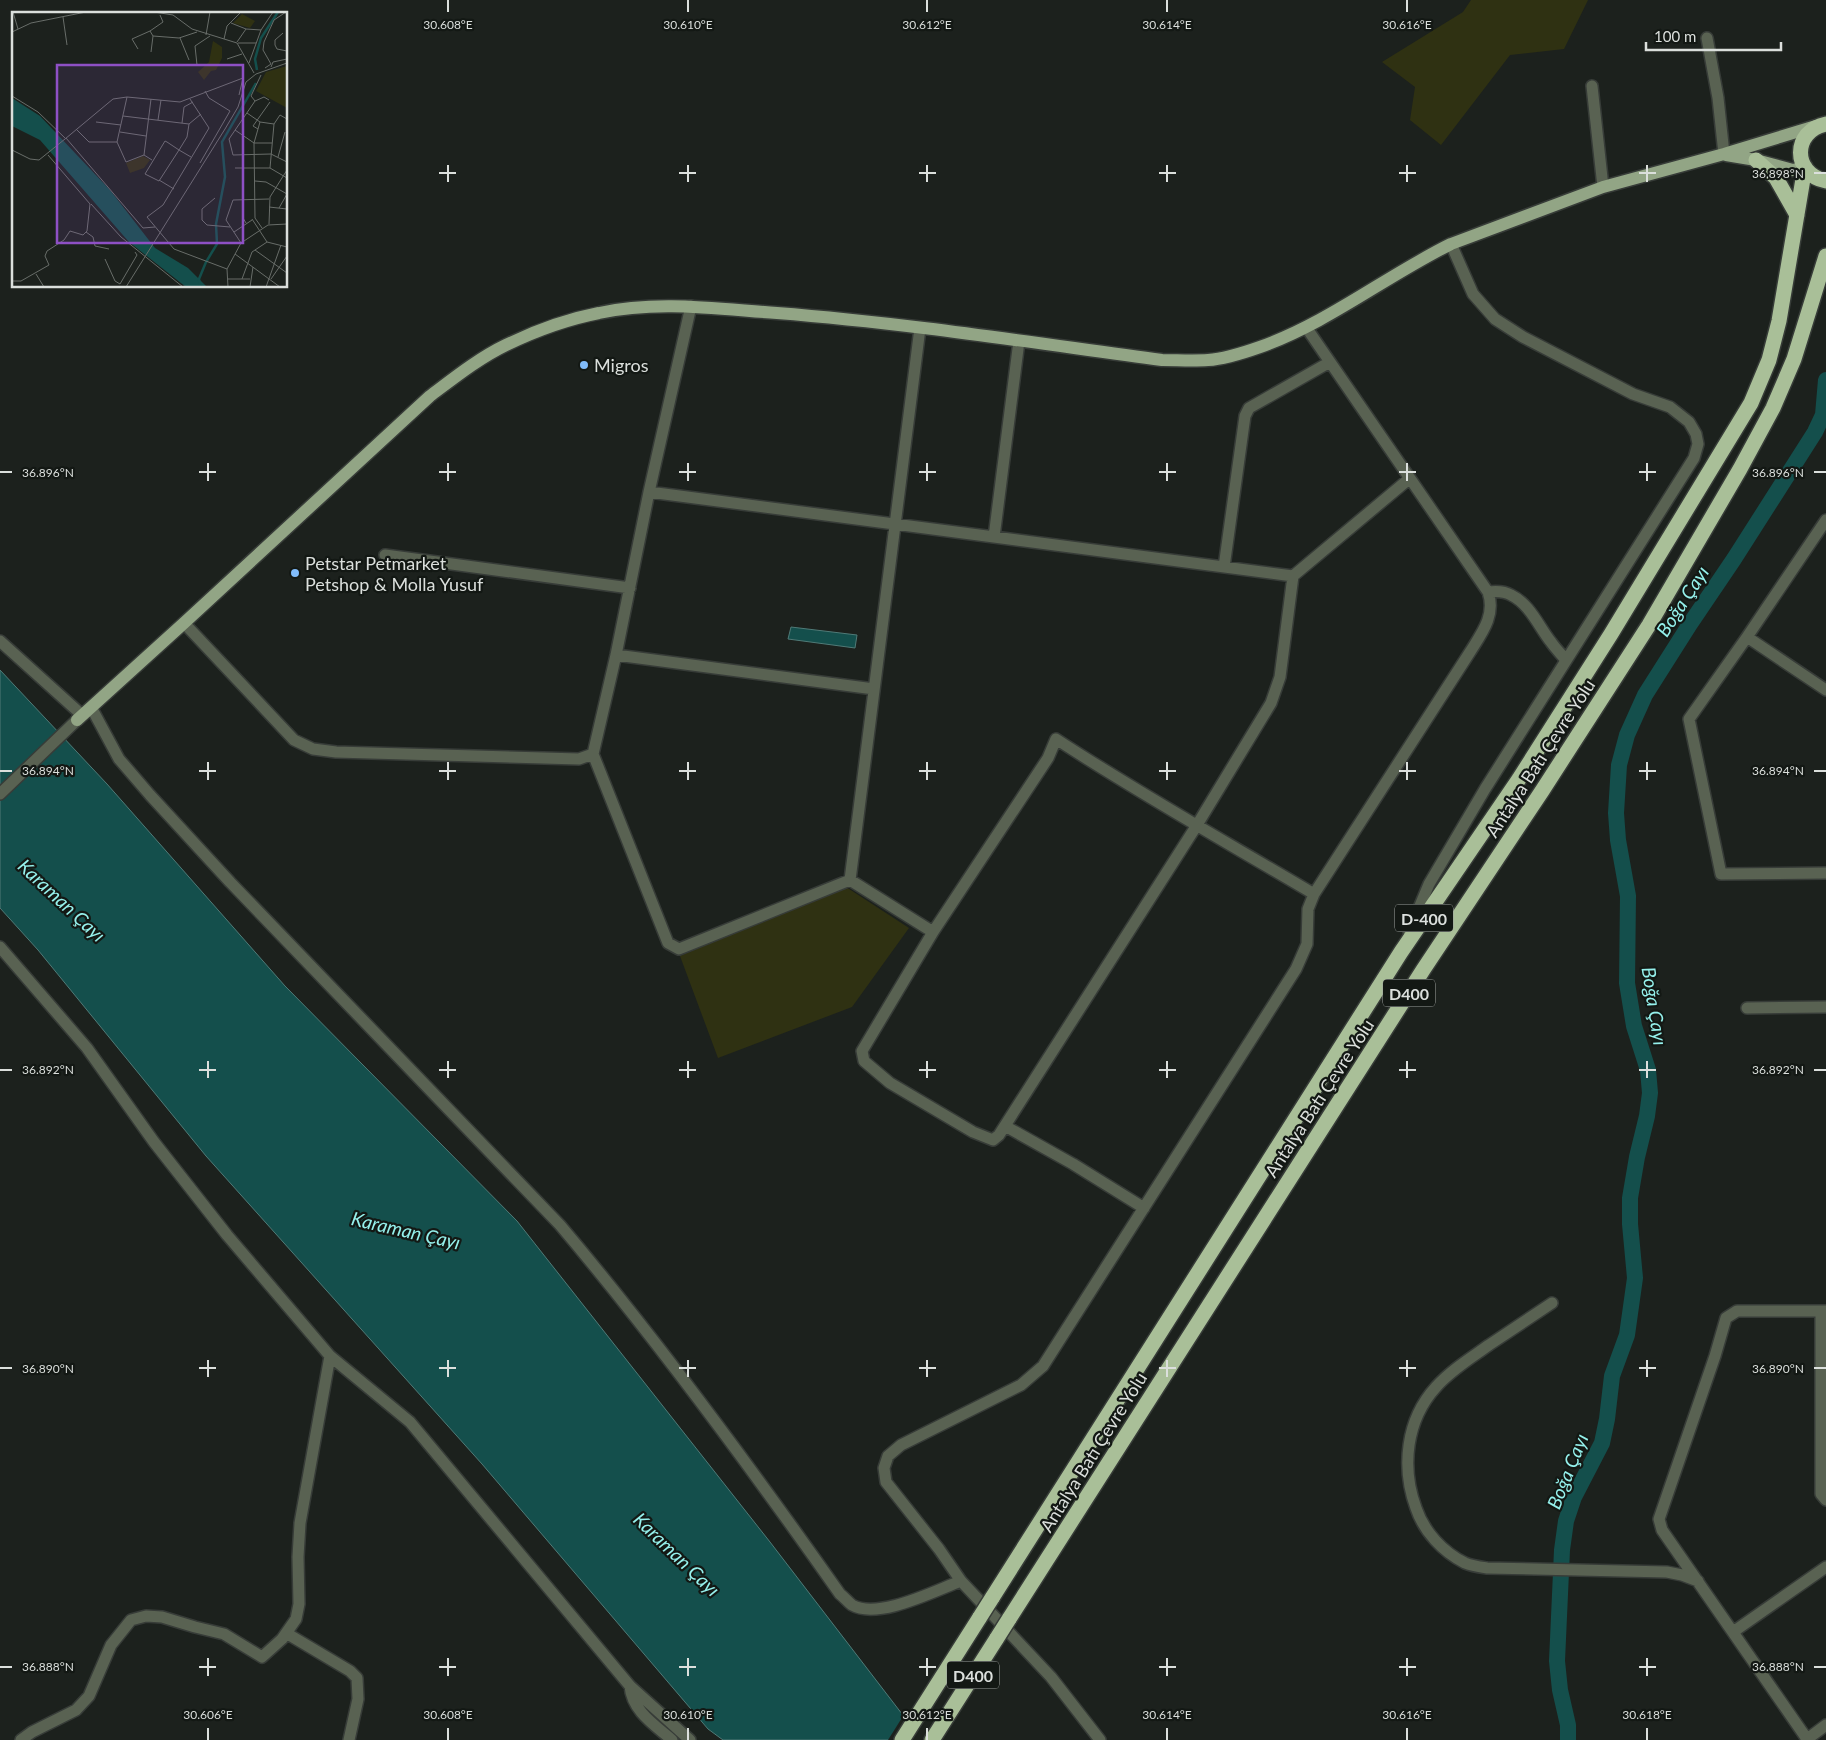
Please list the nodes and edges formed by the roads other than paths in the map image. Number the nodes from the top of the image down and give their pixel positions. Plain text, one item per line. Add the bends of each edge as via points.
1 (1707, 38) dead end
2 (1592, 86) dead end
3 (1825, 124) edge
4 (1724, 154) junction
5 (1756, 160) junction
6 (1805, 168) junction
7 (1826, 181) edge
8 (1603, 187) junction
9 (1797, 215) junction
10 (1451, 244) junction
11 (1826, 256) edge
12 (691, 306) junction
13 (920, 328) junction
14 (1306, 328) junction
15 (1019, 341) junction
16 (1330, 362) junction
17 (1409, 479) junction
18 (650, 492) junction
19 (1826, 520) edge
20 (895, 524) junction
21 (994, 537) junction
22 (385, 555) dead end
23 (1224, 567) junction
24 (1293, 576) junction
25 (630, 588) junction
26 (1488, 592) junction
27 (184, 623) junction
28 (1747, 636) junction
29 (0, 641) edge
30 (616, 655) junction
31 (1566, 660) junction
32 (874, 689) junction
33 (1826, 690) edge
34 (83, 714) junction
35 (594, 754) junction
36 (0, 794) edge
37 (1197, 825) junction
38 (1826, 874) edge
39 (850, 880) junction
40 (1314, 894) junction
41 (933, 932) junction
42 (0, 948) edge
43 (1400, 952) junction
44 (1826, 1007) edge
45 (1747, 1008) dead end
46 (1005, 1126) junction
47 (1144, 1208) junction
48 (1552, 1302) dead end
49 (1824, 1311) edge
50 (330, 1356) junction
51 (1824, 1387) edge
52 (1826, 1500) edge
53 (1826, 1567) edge
54 (961, 1581) junction
55 (1698, 1581) junction
56 (992, 1598) joint
57 (1733, 1632) junction
58 (286, 1633) junction
59 (630, 1686) junction
60 (1826, 1725) edge
61 (21, 1740) edge
62 (349, 1740) edge
63 (672, 1740) edge
64 (690, 1740) edge
65 (902, 1740) edge
66 (932, 1740) edge
67 (1100, 1740) edge
68 (1806, 1740) edge

1 - 4 street
2 - 8 street
3 - 4 main road
3 - 6 highway, D-400 via 1804,138 1800,152
4 - 5 main road
4 - 8 main road
5 - 6 main road via 1793,170
5 - 9 highway via 1776,178
6 - 7 highway via 1812,176
6 - 9 highway, D-400
8 - 10 main road
9 - 43 highway, D-400 via 1779,321 1769,360 1751,403 1519,779
10 - 14 main road
10 - 31 street via 1473,294 1495,319 1523,338 1625,390 1670,407 1689,422 1696,434 1698,444 1694,458
11 - 66 highway, Antalya Batı Çevre Yolu / D400, bridge via 1794,358 1773,408 1649,625 1423,970
12 - 13 main road
12 - 18 street
12 - 27 main road via 649,306 599,313 547,328 505,346 470,367 430,396
13 - 15 main road
13 - 20 street
14 - 15 main road via 1242,354 1208,360 1162,360
14 - 16 street
15 - 21 street
16 - 17 street
16 - 23 street via 1249,408 1245,416
17 - 24 street
17 - 26 street
18 - 20 street
18 - 25 street
19 - 28 street
20 - 21 street
20 - 32 street
21 - 23 street
22 - 25 street
23 - 24 street
24 - 37 street via 1280,677 1271,703
25 - 30 street
26 - 31 street via 1510,594 1520,601
26 - 40 street via 1491,609 1486,628
27 - 34 main road
27 - 35 street via 294,740 313,749 579,759
28 - 33 street
28 - 38 street via 1689,718 1721,874
29 - 34 street
30 - 32 street
30 - 35 street
31 - 43 street via 1429,884
32 - 39 street
34 - 36 street
34 - 54 street via 150,795 230,882 560,1225 763,1485 840,1594 852,1605 893,1608
35 - 39 street via 668,943 679,949
37 - 40 street
37 - 41 street via 1056,739 1048,758
37 - 46 street
39 - 41 street
40 - 47 street via 1308,909 1307,944 1296,969
41 - 46 street via 862,1051 864,1061 890,1083 973,1132 993,1140
42 - 50 street via 87,1048 196,1196
43 - 56 highway, D-400
44 - 45 street
46 - 47 street
47 - 54 street via 1044,1366 1021,1385 901,1445 888,1456 884,1468 886,1482
48 - 55 street via 1462,1363 1436,1387 1422,1407 1413,1425 1408,1448 1411,1495 1420,1518 1431,1536 1447,1552 1467,1564 1488,1568 1667,1572
49 - 51 street
49 - 55 street via 1738,1311 1726,1318 1659,1519 1662,1530
50 - 58 street via 300,1523 299,1604 296,1619
50 - 59 street via 410,1422
51 - 52 street via 1821,1494
53 - 57 street
54 - 67 street via 1051,1677
55 - 57 street
56 - 65 highway, D400, bridge
57 - 68 street
58 - 61 street via 262,1657 224,1634 162,1617 146,1616 131,1620 111,1645 89,1696 76,1710
58 - 62 street via 357,1678 358,1699
59 - 63 street via 636,1708
59 - 64 street
60 - 68 street

